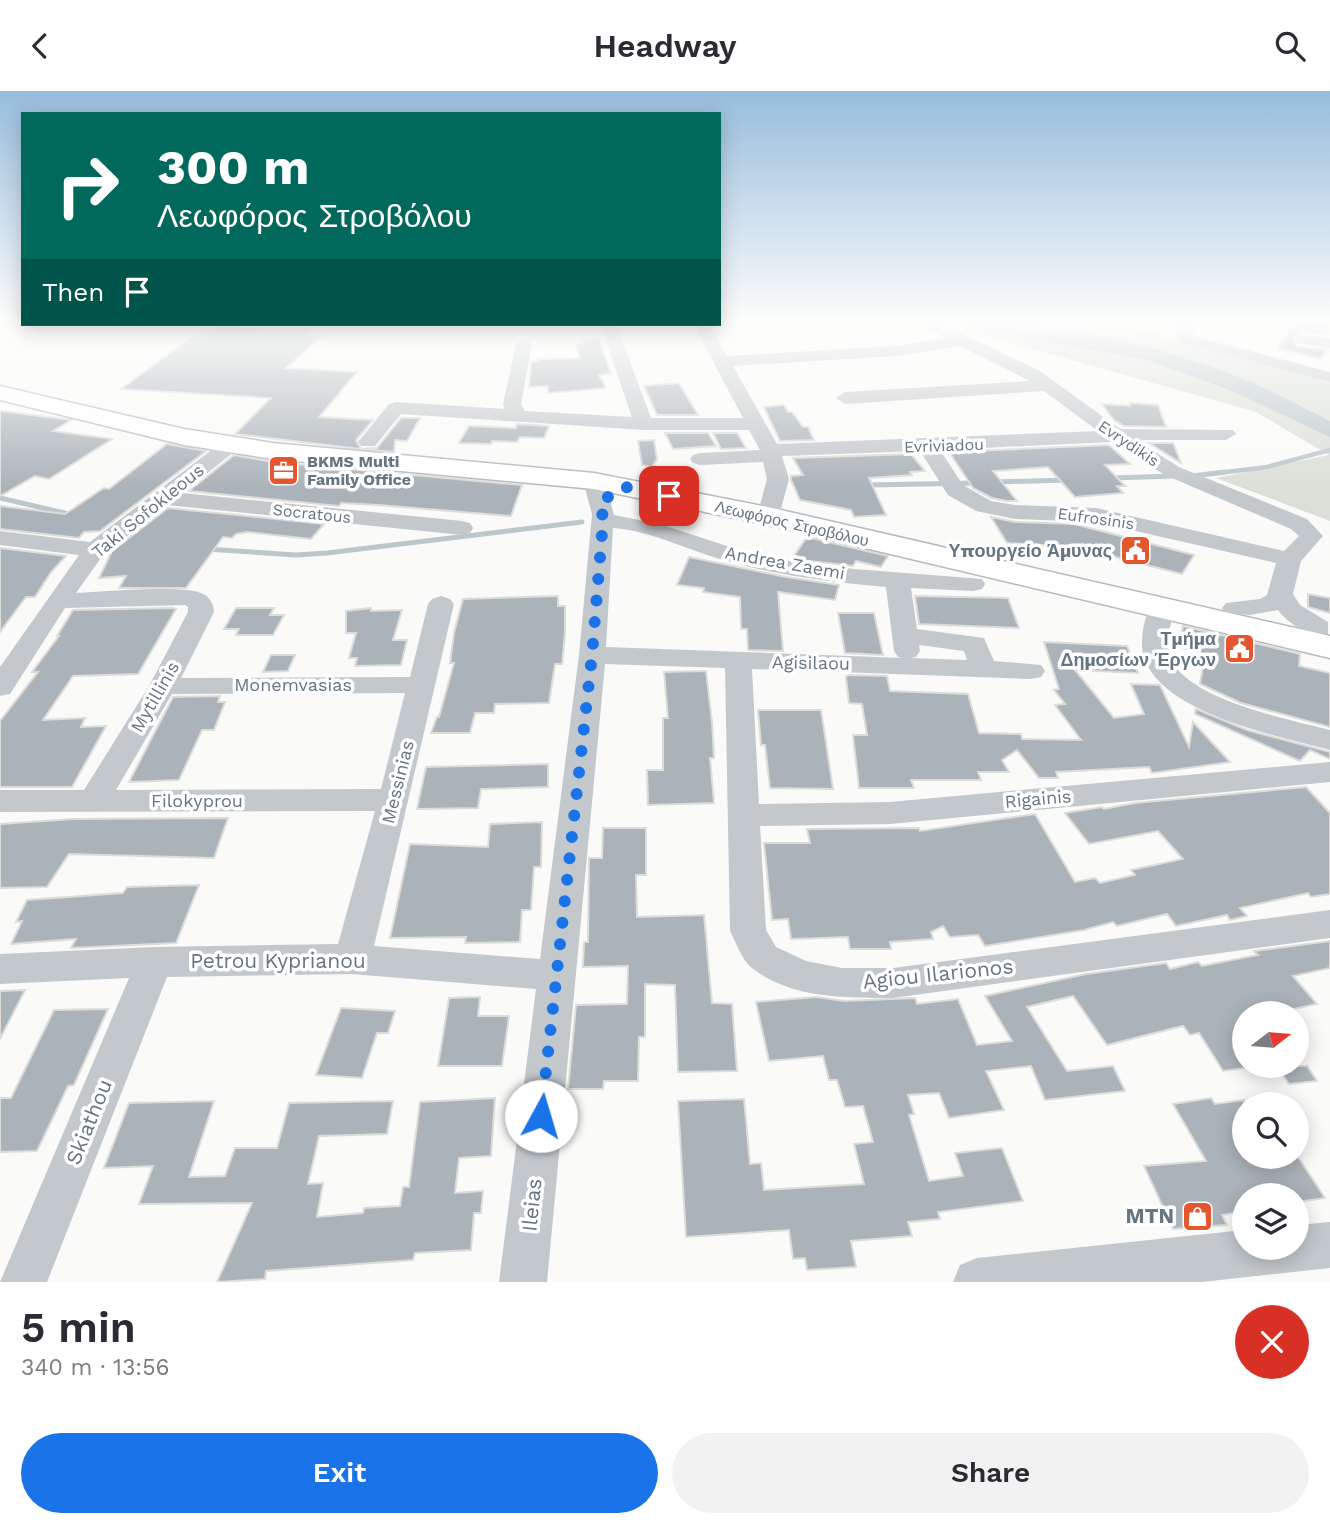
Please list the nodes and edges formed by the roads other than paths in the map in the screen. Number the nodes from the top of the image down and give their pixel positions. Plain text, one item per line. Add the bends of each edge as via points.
1 (517, 378) edge
2 (627, 378) edge
3 (730, 378) edge
4 (1036, 378) edge
5 (0, 382) edge
6 (1047, 385) junction
7 (0, 393) edge
8 (844, 398) dead end
9 (518, 416) junction
10 (755, 423) junction
11 (643, 424) junction
12 (1226, 434) dead end
13 (1118, 437) junction
14 (368, 442) dead end
15 (232, 444) junction
16 (927, 446) junction
17 (771, 453) junction
18 (700, 459) dead end
19 (609, 493) junction
20 (162, 498) junction
21 (771, 509) junction
22 (462, 528) dead end
23 (0, 538) edge
24 (95, 550) junction
25 (1289, 559) junction
26 (898, 581) junction
27 (972, 585) dead end
28 (1282, 596) junction
29 (57, 601) junction
30 (441, 604) dead end
31 (1162, 608) junction
32 (1235, 608) junction
33 (905, 635) junction
34 (1326, 635) edge
35 (592, 655) junction
36 (738, 662) junction
37 (909, 665) junction
38 (983, 669) junction
39 (1031, 671) dead end
40 (422, 685) junction
41 (163, 686) junction
42 (0, 688) edge
43 (1330, 740) edge
44 (1330, 772) edge
45 (394, 800) junction
46 (0, 801) edge
47 (93, 801) junction
48 (744, 815) junction
49 (1330, 923) edge
50 (352, 959) junction
51 (154, 962) junction
52 (0, 969) edge
53 (556, 975) junction
54 (1330, 1245) edge
55 (23, 1282) edge
56 (523, 1282) edge
57 (976, 1282) edge

1 - 9 street via 512,404
2 - 11 street
3 - 10 street
4 - 6 street, Evrydikis
5 - 19 main road, Λεωφόρος Στροβόλου via 199,428
6 - 8 street
6 - 13 street, Evrydikis
7 - 15 main road, Λεωφόρος Στροβόλου
9 - 11 street
9 - 14 street via 396,408
10 - 11 street
10 - 17 street
12 - 13 street, Evriviadou
13 - 16 street, Evriviadou
13 - 25 street, Evrydikis via 1187,477 1299,524 1312,537
15 - 19 main road, Λεωφόρος Στροβόλου
15 - 20 street, Taki Sofokleous
16 - 17 street, Evriviadou
16 - 25 street, Eufrosinis via 956,491 980,505 1109,517
17 - 18 street, Evriviadou
17 - 21 street via 778,478
19 - 21 main road, Λεωφόρος Στροβόλου
19 - 26 street, Andrea Zaemi via 629,521 736,557
19 - 35 street, Ileias
20 - 22 street, Socratous
20 - 24 street, Taki Sofokleous
21 - 31 main road, Λεωφόρος Στροβόλου
21 - 32 main road, Λεωφόρος Στροβόλου
23 - 24 street
24 - 29 street, Taki Sofokleous
25 - 28 street
26 - 27 street, Andrea Zaemi
26 - 33 street
28 - 32 street via 1272,605
28 - 34 street via 1291,610
29 - 41 street, Mytillinis via 186,597 199,602 201,612
29 - 42 street, Taki Sofokleous
30 - 40 street, Messinias
31 - 34 main road, Λεωφόρος Στροβόλου
31 - 43 street via 1153,630 1157,656 1170,681 1184,692
32 - 34 main road, Λεωφόρος Στροβόλου
33 - 37 street
33 - 38 street via 975,644
35 - 36 street, Agisilaou
35 - 53 street, Ileias
36 - 37 street, Agisilaou
36 - 48 street, Agiou Ilarionos
37 - 38 street, Agisilaou
38 - 39 street, Agisilaou
40 - 41 street, Monemvasias
40 - 45 street, Messinias
41 - 47 street, Mytillinis
44 - 48 street, Rigainis via 890,813
45 - 47 street, Filokyprou
45 - 50 street, Messinias
46 - 47 street, Filokyprou
48 - 49 street, Agiou Ilarionos via 748,931 763,957 799,975 831,981 893,983
50 - 51 street, Petrou Kyprianou
50 - 53 street, Petrou Kyprianou
51 - 52 street, Petrou Kyprianou
51 - 55 street, Skiathou
53 - 56 street, Ileias
54 - 57 street

